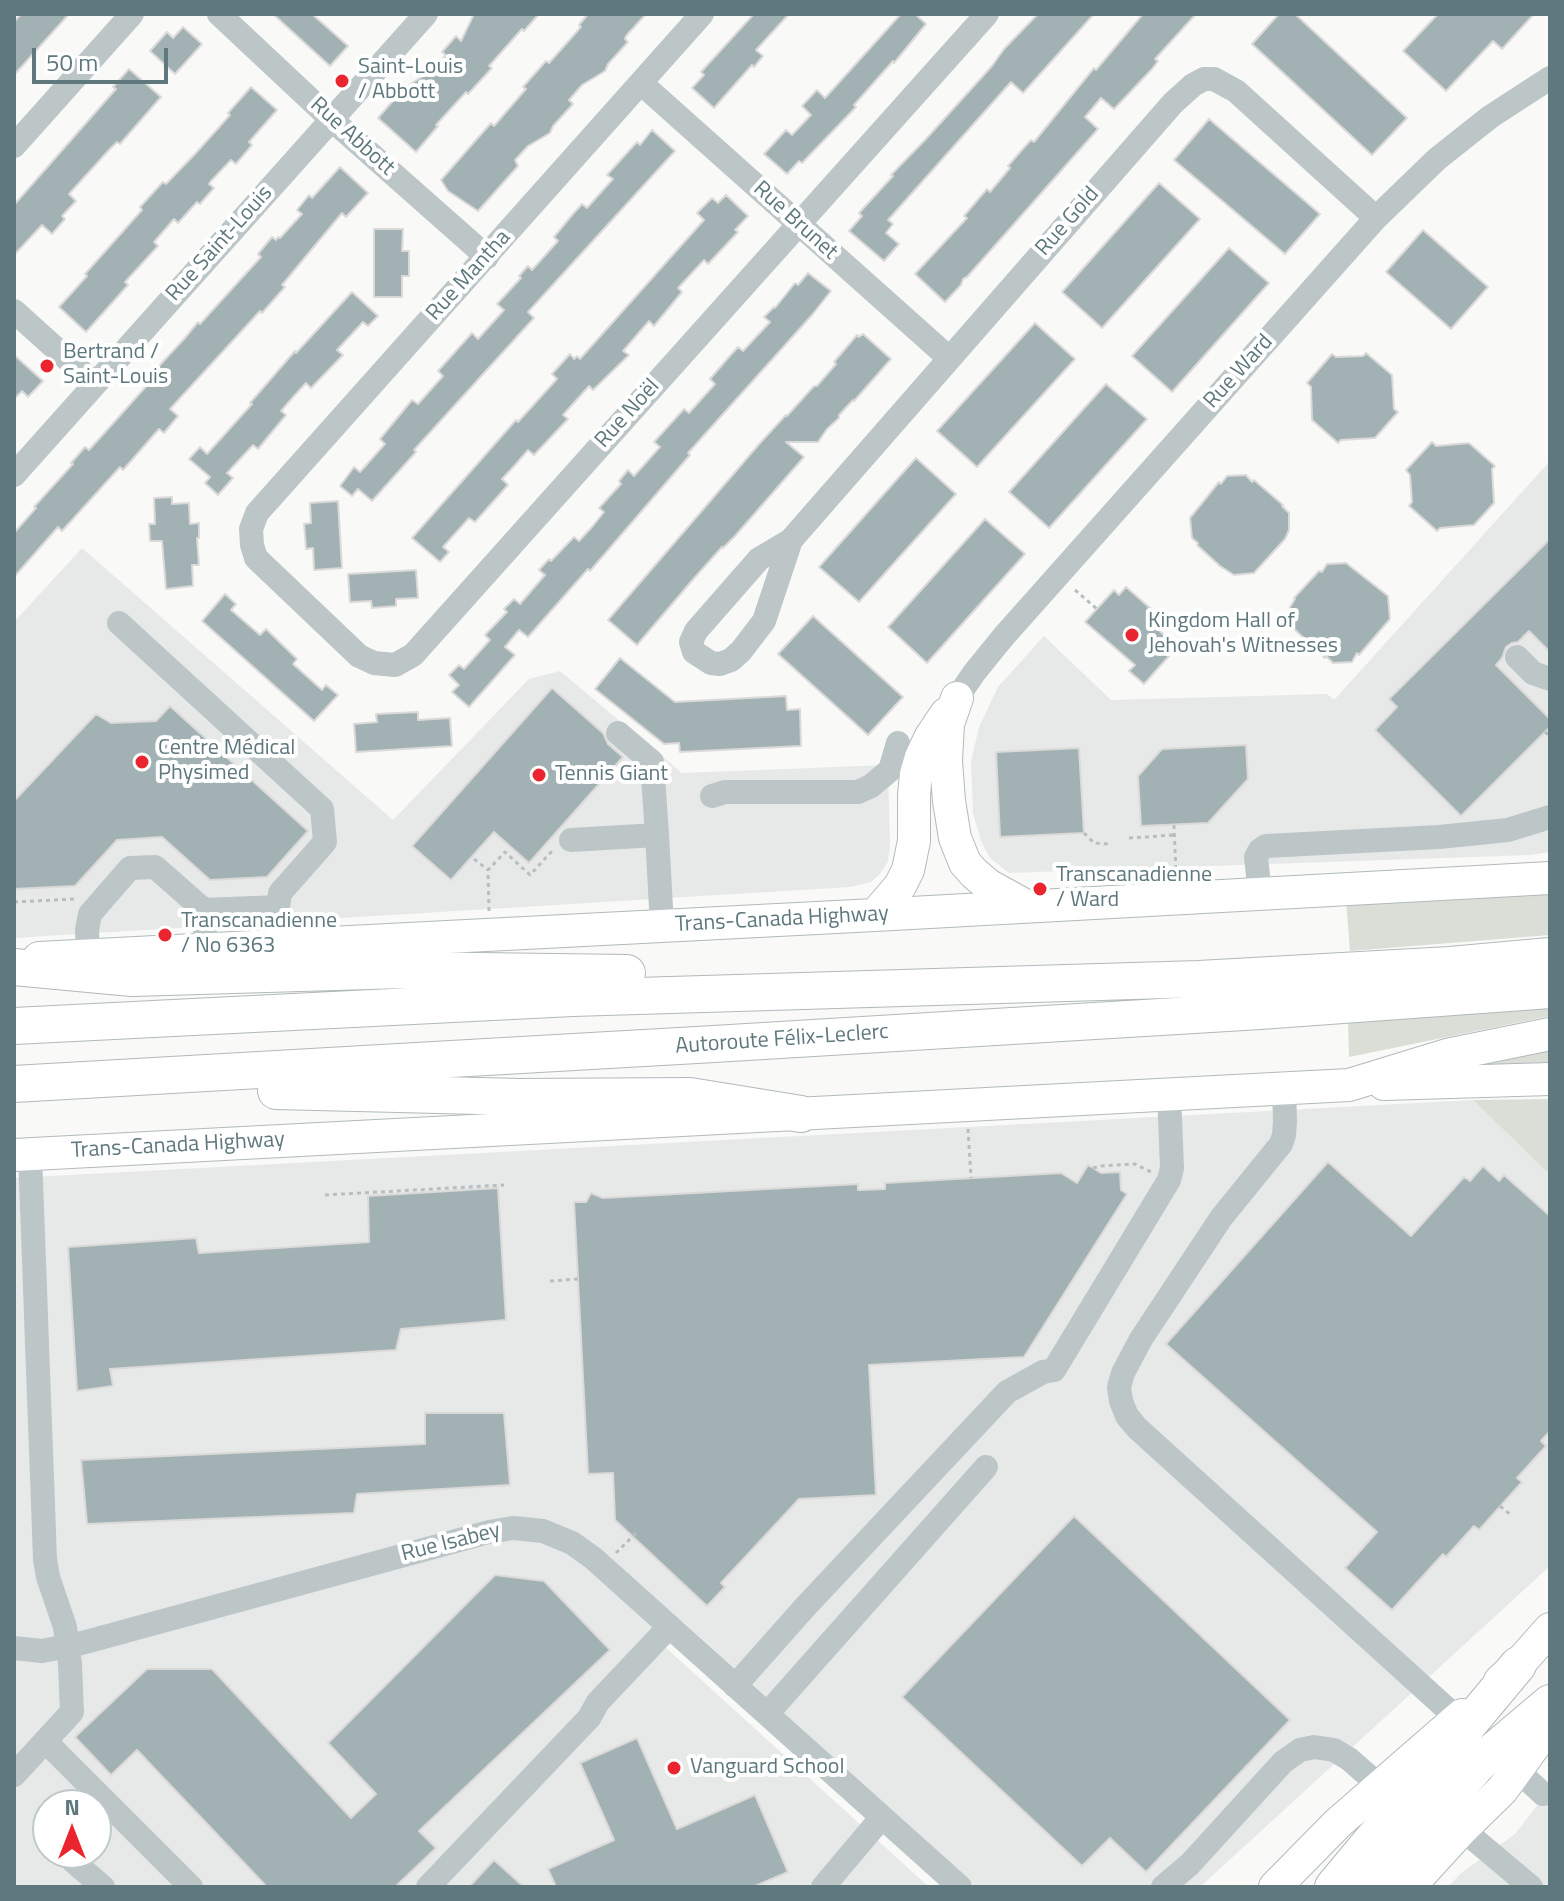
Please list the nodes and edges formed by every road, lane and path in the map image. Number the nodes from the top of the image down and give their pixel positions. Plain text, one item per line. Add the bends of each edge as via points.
1 (132, 14) edge
2 (219, 14) edge
3 (426, 14) edge
4 (702, 14) edge
5 (987, 14) edge
6 (1550, 78) edge
7 (642, 84) junction
8 (331, 119) junction
9 (14, 146) edge
10 (1376, 218) junction
11 (798, 224) junction
12 (487, 257) junction
13 (14, 311) edge
14 (949, 358) junction
15 (95, 384) junction
16 (14, 475) edge
17 (791, 540) junction
18 (252, 545) joint
19 (1075, 590) dead end
20 (1097, 609) dead end
21 (119, 623) dead end
22 (1517, 657) dead end
23 (1550, 679) edge
24 (957, 698) junction
25 (1545, 732) dead end
26 (618, 733) dead end
27 (1550, 736) edge
28 (898, 743) dead end
29 (712, 796) dead end
30 (1550, 817) edge
31 (1174, 825) dead end
32 (1084, 833) dead end
33 (657, 835) junction
34 (1174, 835) junction
35 (1129, 838) dead end
36 (566, 841) joint
37 (1109, 844) dead end
38 (474, 859) dead end
39 (488, 870) junction
40 (1550, 878) edge
41 (1177, 883) dead end
42 (1260, 894) junction
43 (77, 899) dead end
44 (14, 902) edge
45 (278, 907) junction
46 (1026, 907) junction
47 (204, 910) junction
48 (875, 915) junction
49 (489, 918) dead end
50 (662, 926) junction
51 (281, 945) junction
52 (206, 949) junction
53 (88, 955) junction
54 (1550, 956) edge
55 (14, 959) edge
56 (14, 967) edge
57 (848, 989) junction
58 (1550, 990) edge
59 (1259, 993) junction
60 (14, 1026) edge
61 (1550, 1034) edge
62 (1550, 1079) edge
63 (14, 1084) edge
64 (1349, 1085) junction
65 (1284, 1088) junction
66 (1169, 1094) junction
67 (801, 1114) junction
68 (968, 1121) dead end
69 (22, 1154) edge
70 (1093, 1168) dead end
71 (1145, 1169) dead end
72 (971, 1178) dead end
73 (504, 1185) dead end
74 (325, 1195) dead end
75 (578, 1279) dead end
76 (550, 1281) dead end
77 (986, 1467) dead end
78 (1500, 1506) dead end
79 (1512, 1516) dead end
80 (636, 1533) dead end
81 (615, 1554) dead end
82 (669, 1627) junction
83 (1550, 1629) edge
84 (68, 1646) junction
85 (14, 1648) edge
86 (1518, 1665) junction
87 (735, 1686) junction
88 (1550, 1703) edge
89 (767, 1714) junction
90 (1458, 1719) junction
91 (1550, 1724) edge
92 (45, 1741) junction
93 (1517, 1770) junction
94 (14, 1775) edge
95 (1380, 1786) junction
96 (1543, 1794) dead end
97 (882, 1817) junction
98 (1462, 1829) junction
99 (82, 1869) edge
100 (103, 1887) edge
101 (191, 1887) edge
102 (428, 1887) edge
103 (823, 1887) edge
104 (960, 1887) edge
105 (1163, 1887) edge
106 (1275, 1887) edge
107 (1333, 1887) edge
108 (1369, 1887) edge
109 (1409, 1887) edge
110 (1531, 1887) edge

1 - 9 street
2 - 8 street, Rue Abbott
3 - 8 street, Rue Saint-Louis
4 - 7 street, Rue Mantha
5 - 11 street, Rue Noël
6 - 10 street, Rue Ward via 1437,159
7 - 11 street, Rue Brunet
7 - 12 street, Rue Mantha
8 - 12 street, Rue Abbott
8 - 15 street, Rue Saint-Louis
10 - 14 street, Rue Gold via 1236,91 1204,79 1173,103
10 - 24 street, Rue Ward via 1004,636
11 - 14 street, Rue Brunet
11 - 18 street, Rue Noël via 413,655 395,665 359,656 256,558
12 - 18 street, Rue Mantha via 257,513
13 - 15 street
14 - 17 street, Rue Gold
15 - 16 street, Rue Saint-Louis
17 - 17 street, Rue Gold via 759,559 706,619 691,642 694,652 720,664 741,651 764,621
19 - 20 path
21 - 45 street via 320,806 325,842 280,893
22 - 23 street via 1533,673
24 - 46 main road via 948,724 946,761 955,838 965,863 981,880
24 - 48 main road via 918,766 908,870
25 - 27 path
26 - 33 street via 652,762
28 - 29 street via 890,770 858,792
30 - 42 street via 1508,830 1266,846 1256,857
31 - 34 path
32 - 37 path via 1094,843
33 - 36 street
33 - 50 street
34 - 35 path
34 - 41 path
36 - 39 path via 530,875 505,852
38 - 39 path
39 - 49 path
40 - 42 main road, Trans-Canada Highway
42 - 46 main road, Trans-Canada Highway
43 - 44 path
45 - 47 street
45 - 51 street
46 - 48 main road, Trans-Canada Highway
47 - 52 street
47 - 53 street via 155,867 130,868 90,914
48 - 50 main road, Trans-Canada Highway
50 - 51 main road, Trans-Canada Highway
51 - 52 main road, Trans-Canada Highway
52 - 53 main road, Trans-Canada Highway
53 - 55 main road, Trans-Canada Highway
54 - 59 highway, Autoroute Félix-Leclerc
56 - 57 highway via 132,978 402,970 712,975
57 - 59 highway, Autoroute Félix-Leclerc
57 - 60 highway, Autoroute Félix-Leclerc
58 - 59 highway, Autoroute Félix-Leclerc
59 - 63 highway, Autoroute Félix-Leclerc via 714,1044
61 - 64 main road via 1447,1055
62 - 64 main road
63 - 67 highway via 520,1097 690,1096
64 - 65 main road, Trans-Canada Highway
65 - 66 main road, Trans-Canada Highway
65 - 90 street via 1281,1144 1221,1218 1141,1339 1123,1373 1121,1401 1137,1428
66 - 67 main road, Trans-Canada Highway
66 - 87 street via 1169,1180 1054,1370 1007,1392
67 - 69 main road, Trans-Canada Highway
68 - 72 path
69 - 84 street via 45,1559
70 - 71 path via 1135,1164
73 - 74 path
75 - 76 path
77 - 89 street
78 - 79 path
80 - 81 path
82 - 84 street, Rue Isabey via 572,1543 543,1531 513,1528
82 - 87 street, Rue Isabey
82 - 102 street
83 - 86 main road
84 - 85 street, Rue Isabey via 42,1651
84 - 92 street via 72,1712
86 - 90 main road
86 - 107 highway
87 - 89 street, Rue Isabey
88 - 108 highway via 1479,1763
89 - 97 street, Rue Isabey
90 - 95 main road
91 - 93 main road
92 - 94 street
92 - 101 street
93 - 96 street
93 - 98 main road
95 - 105 street via 1334,1750 1300,1750
95 - 106 main road
97 - 103 street
97 - 104 street, Rue Isabey
98 - 109 main road
98 - 110 street
99 - 100 street

